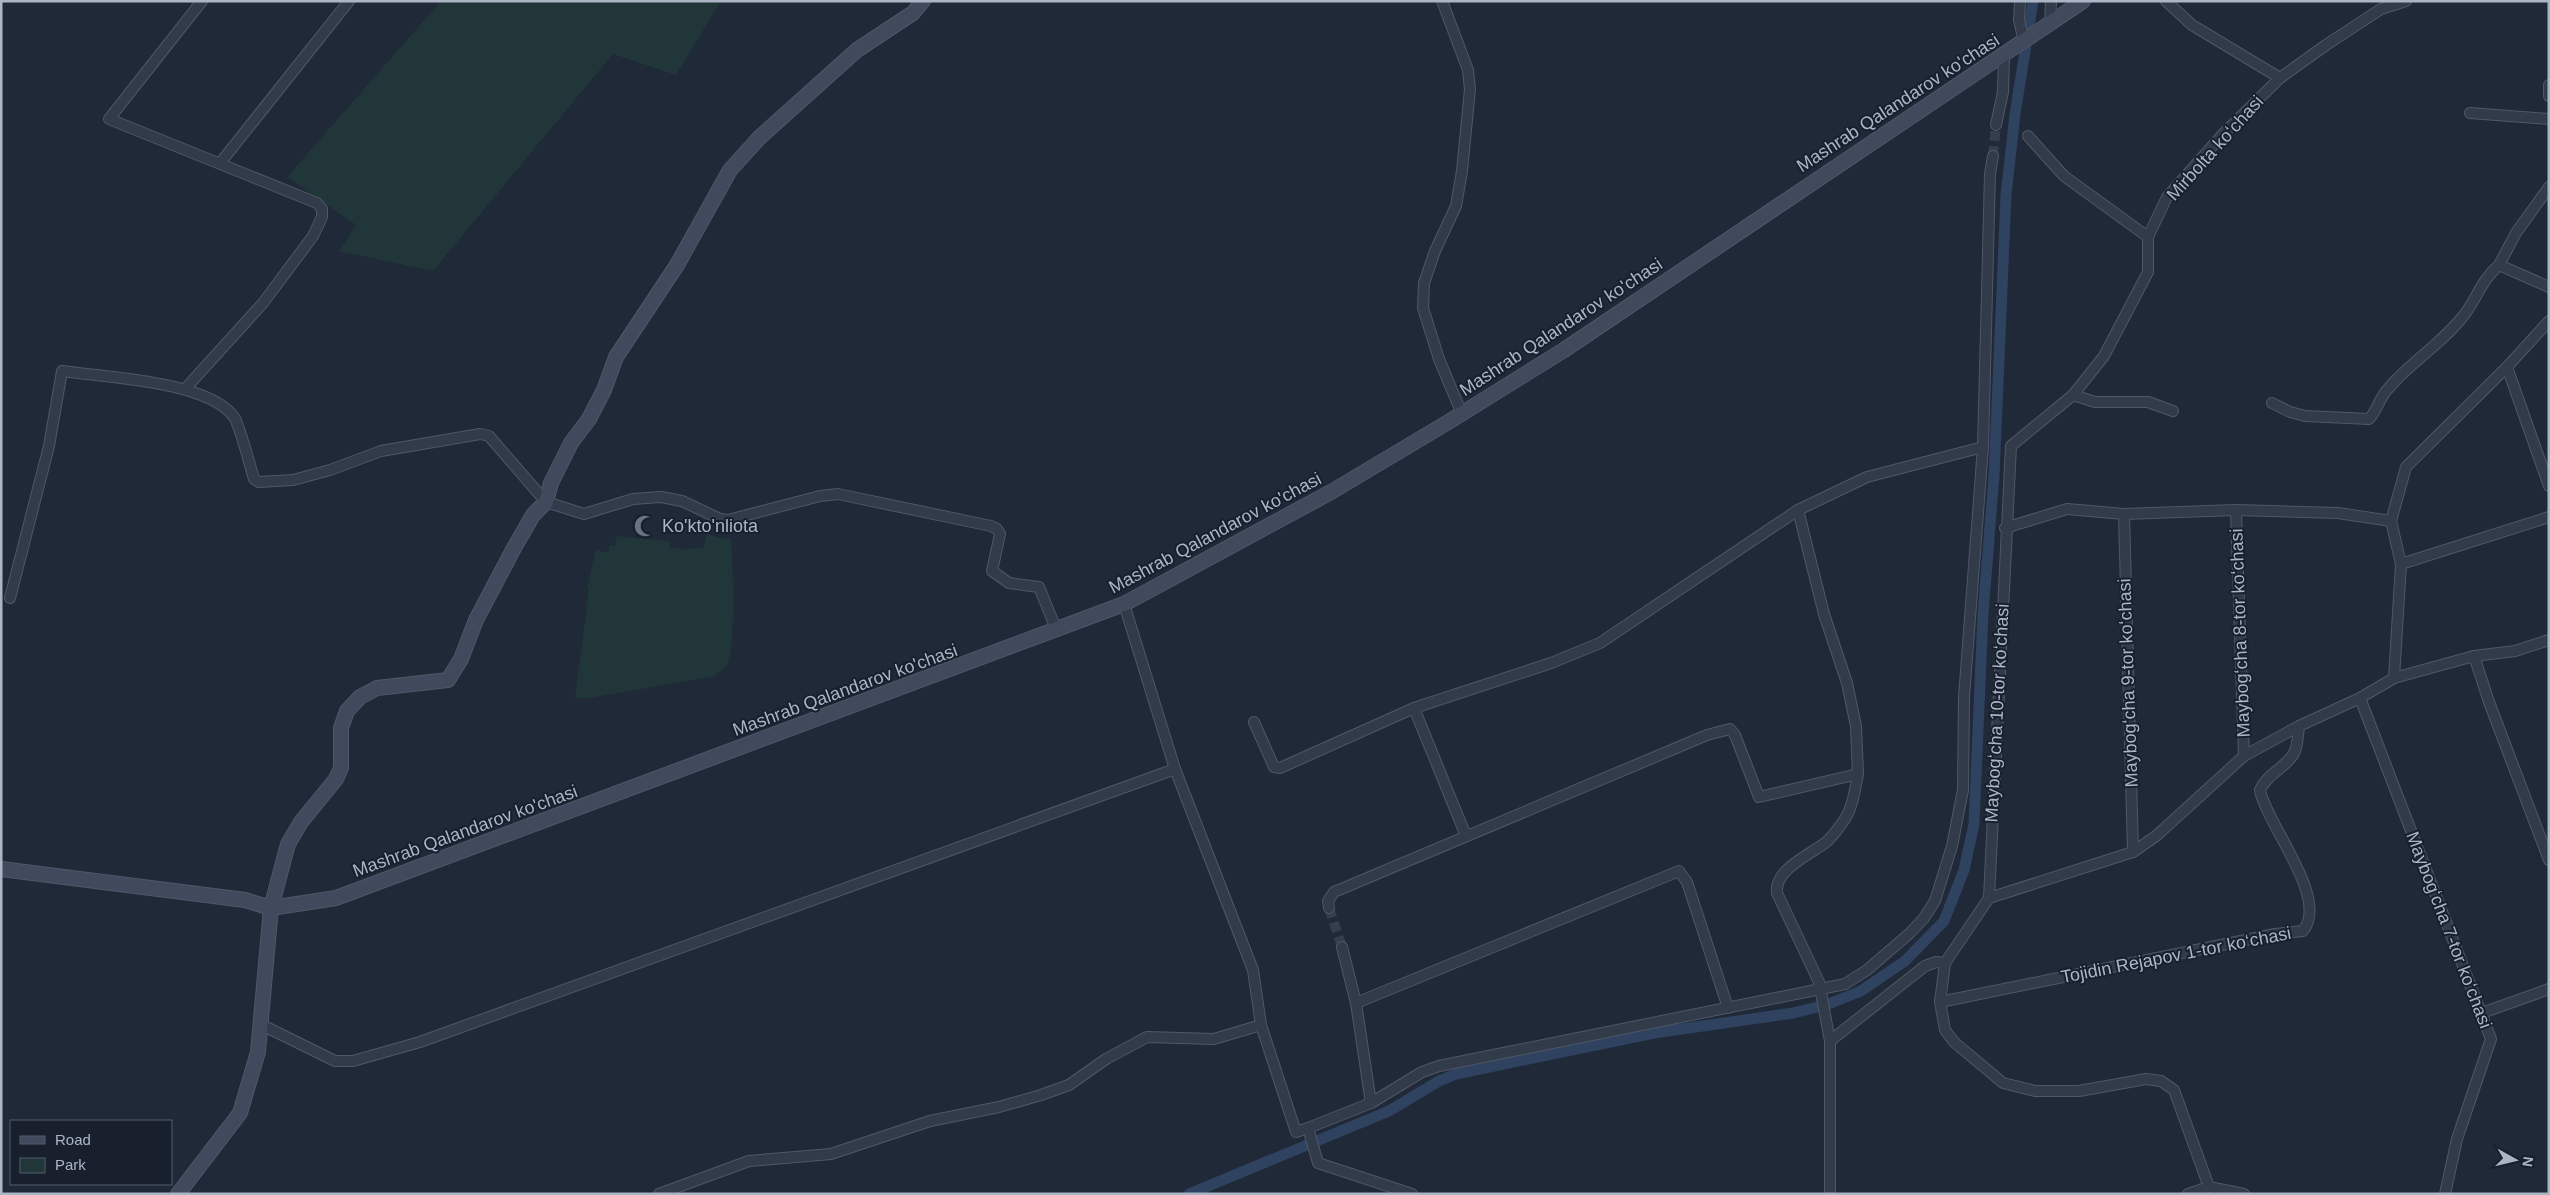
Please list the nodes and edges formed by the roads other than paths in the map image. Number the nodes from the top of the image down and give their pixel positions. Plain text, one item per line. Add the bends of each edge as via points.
1 (202, 1) edge
2 (350, 1) edge
3 (923, 1) edge
4 (1442, 1) edge
5 (2020, 1) edge
6 (2051, 1) edge
7 (2083, 1) edge
8 (2166, 1) edge
9 (2406, 1) edge
10 (2050, 24) junction
11 (2024, 42) junction
12 (2007, 54) junction
13 (2280, 78) junction
14 (2549, 85) edge
15 (2549, 96) edge
16 (2470, 113) dead end
17 (2549, 119) edge
18 (1996, 124) tunnel mouth
19 (2028, 136) dead end
20 (1993, 156) tunnel mouth
21 (221, 162) junction
22 (2549, 187) edge
23 (2148, 236) junction
24 (2499, 265) junction
25 (2549, 287) edge
26 (2549, 321) edge
27 (2507, 367) junction
28 (185, 389) junction
29 (2073, 395) junction
30 (2272, 402) dead end
31 (2172, 411) dead end
32 (1462, 414) junction
33 (1983, 447) junction
34 (2549, 486) edge
35 (546, 502) junction
36 (1798, 510) junction
37 (2236, 510) junction
38 (2124, 514) junction
39 (2549, 517) edge
40 (2392, 521) junction
41 (2005, 528) junction
42 (2401, 564) junction
43 (10, 598) dead end
44 (1124, 604) junction
45 (1057, 631) junction
46 (2549, 640) edge
47 (2474, 656) junction
48 (2394, 678) junction
49 (2360, 698) junction
50 (1414, 708) junction
51 (1254, 722) dead end
52 (2299, 726) junction
53 (2244, 756) junction
54 (1175, 769) junction
55 (1858, 774) junction
56 (1466, 836) junction
57 (2133, 852) junction
58 (2549, 860) edge
59 (1, 869) edge
60 (1989, 898) junction
61 (272, 908) junction
62 (1328, 908) dead end
63 (1342, 946) tunnel mouth
64 (1945, 963) junction
65 (2549, 989) edge
66 (1821, 994) junction
67 (1940, 1002) junction
68 (1356, 1003) junction
69 (1728, 1008) junction
70 (2482, 1013) junction
71 (260, 1024) junction
72 (1261, 1025) junction
73 (1830, 1039) junction
74 (1371, 1103) junction
75 (1308, 1131) junction
76 (2212, 1190) edge
77 (178, 1194) edge
78 (659, 1194) edge
79 (1412, 1194) edge
80 (1830, 1194) edge
81 (2188, 1194) edge
82 (2244, 1194) edge
83 (2445, 1194) edge

1 - 21 street via 109,119
2 - 21 street
3 - 35 main road via 913,13 857,50 759,138 730,170 677,265 616,356 593,412 571,443 551,483
4 - 32 street via 1468,70 1470,89 1456,206 1424,283 1423,308 1439,359
5 - 11 street via 2019,20
6 - 10 street
7 - 10 main road, Mashrab Qalandarov ko'chasi
8 - 13 street via 2192,25
9 - 13 street, Mirbolta koʻchasi via 2381,9
10 - 11 main road, Mashrab Qalandarov ko'chasi
11 - 12 main road, Mashrab Qalandarov ko'chasi
12 - 18 street
12 - 32 main road, Mashrab Qalandarov ko'chasi via 1564,350
13 - 23 street, Mirbolta koʻchasi via 2223,134 2167,197
14 - 15 street
16 - 17 street
19 - 23 street via 2064,176
20 - 33 street
21 - 28 street via 317,203 322,209 322,217 313,236 263,303
22 - 24 street via 2516,233
23 - 29 street, Mirbolta koʻchasi via 2148,272 2104,356
24 - 25 street
24 - 30 street via 2485,277 2465,314 2450,332 2386,391 2369,420 2305,416
26 - 27 street
27 - 34 street
27 - 40 street via 2406,467
28 - 35 street via 214,402 234,417 256,481 294,480 381,450 486,434
28 - 43 street via 62,371 49,446
29 - 31 street via 2095,402 2148,402
29 - 41 street, Mirbolta koʻchasi via 2011,446
32 - 44 main road, Mashrab Qalandarov ko'chasi via 1316,500
33 - 36 street via 1867,477
33 - 66 street via 1964,697 1963,790 1952,846 1935,901 1924,918 1867,970
35 - 45 street via 584,514 633,499 661,497 682,501 728,520 838,494 990,526 1000,534 992,571 1009,583 1039,587
35 - 61 main road via 533,515 514,548 448,680 376,688 360,697 348,711 341,728 341,768 288,844
36 - 50 street via 1600,643 1551,663
36 - 55 street via 1824,614 1847,683 1856,726
37 - 38 street
37 - 40 street via 2338,513
37 - 53 street, Maybogʻcha 8-tor koʻchasi
38 - 41 street via 2067,509
38 - 57 street, Maybogʻcha 9-tor koʻchasi
39 - 42 street
40 - 42 street
41 - 60 street, Maybogʻcha 10-tor koʻchasi
42 - 48 street
44 - 45 main road, Mashrab Qalandarov ko'chasi
44 - 54 street
45 - 61 main road, Mashrab Qalandarov ko'chasi via 336,898
46 - 47 street via 2515,651
47 - 48 street
47 - 58 street
48 - 49 street
49 - 52 street
49 - 70 street, Maybogʻcha 7-tor koʻchasi
50 - 51 street via 1280,768 1274,767
50 - 56 street
52 - 53 street
52 - 67 street, Tojidin Rejapov 1-tor ko‘chasi via 2295,750 2267,778 2260,790 2302,878 2309,910 2303,931
53 - 57 street via 2156,836
54 - 71 street via 420,1042 353,1061 335,1060
54 - 72 street via 1253,970
55 - 56 street via 1759,797 1735,735 1726,729
55 - 66 street via 1852,801 1842,823 1827,842 1799,860 1776,886
56 - 62 street via 1334,892
57 - 60 street
59 - 61 main road via 245,900
60 - 64 street
61 - 71 main road
63 - 68 street
64 - 67 street
64 - 73 street via 1925,966
65 - 70 street
66 - 69 street
66 - 73 street
67 - 76 street via 1944,1030 2003,1083 2035,1091 2079,1092 2146,1079 2170,1085
68 - 69 street via 1679,871 1687,882
68 - 74 street
69 - 74 street via 1440,1066 1422,1072
70 - 83 street, Maybogʻcha 7-tor koʻchasi via 2491,1039 2457,1138
71 - 77 main road via 258,1052 240,1113
72 - 75 street via 1296,1132
72 - 78 street via 1214,1039 1147,1037 1069,1085 1041,1095 930,1121 831,1154 749,1161
73 - 80 street
74 - 75 street
75 - 79 street via 1318,1163
76 - 81 street
76 - 82 street

